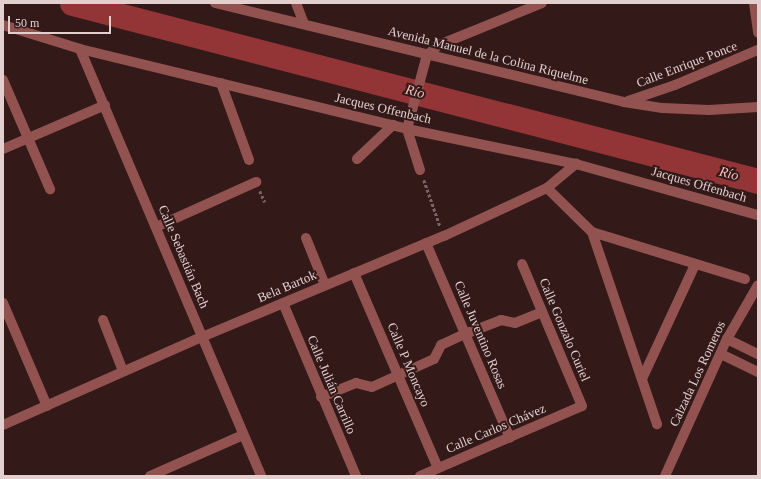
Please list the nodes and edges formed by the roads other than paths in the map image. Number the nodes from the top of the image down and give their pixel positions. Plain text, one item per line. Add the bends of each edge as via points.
1 (214, 3) edge
2 (296, 3) edge
3 (542, 3) edge
4 (754, 3) edge
5 (304, 24) junction
6 (3, 26) edge
7 (758, 33) edge
8 (80, 49) junction
9 (758, 50) edge
10 (427, 55) junction
11 (3, 80) edge
12 (221, 83) junction
13 (624, 102) junction
14 (105, 105) junction
15 (758, 107) edge
16 (393, 125) junction
17 (407, 129) junction
18 (28, 138) junction
19 (3, 149) edge
20 (357, 159) dead end
21 (249, 160) dead end
22 (576, 164) junction
23 (420, 170) road end
24 (256, 182) dead end
25 (547, 188) junction
26 (50, 189) dead end
27 (758, 215) edge
28 (156, 227) junction
29 (592, 232) junction
30 (306, 238) dead end
31 (426, 243) junction
32 (522, 264) dead end
33 (695, 265) junction
34 (354, 273) junction
35 (744, 279) dead end
36 (325, 285) junction
37 (758, 285) edge
38 (3, 303) edge
39 (283, 303) junction
40 (542, 312) junction
41 (103, 320) dead end
42 (465, 334) junction
43 (202, 336) junction
44 (728, 339) junction
45 (721, 354) junction
46 (758, 354) edge
47 (123, 371) junction
48 (758, 372) edge
49 (399, 375) junction
50 (642, 380) junction
51 (321, 396) junction
52 (47, 406) junction
53 (582, 406) joint
54 (657, 424) dead end
55 (3, 425) edge
56 (243, 435) junction
57 (510, 438) junction
58 (438, 468) junction
59 (150, 476) edge
60 (261, 476) edge
61 (356, 476) edge
62 (420, 476) edge
63 (665, 476) edge

1 - 5 street, Avenida Manuel de la Colina Riquelme
2 - 5 street
3 - 10 street via 439,45
4 - 7 street
5 - 10 street, Avenida Manuel de la Colina Riquelme
6 - 8 street, Jacques Offenbach
8 - 12 street, Jacques Offenbach
8 - 14 street, Calle Sebastián Bach
9 - 13 street, Calle Enrique Ponce via 675,86
10 - 13 street, Avenida Manuel de la Colina Riquelme
10 - 17 street
11 - 18 street
12 - 16 street, Jacques Offenbach
12 - 21 street
13 - 15 street, Avenida Manuel de la Colina Riquelme via 663,108 709,110
14 - 18 street
14 - 28 street, Calle Sebastián Bach
16 - 17 street, Jacques Offenbach
16 - 20 street
17 - 22 street, Jacques Offenbach
17 - 23 street
18 - 19 street
18 - 26 street
22 - 25 street, Bela Bartok
22 - 27 street, Jacques Offenbach
24 - 28 street
25 - 29 street
25 - 31 street, Bela Bartok
28 - 43 street, Calle Sebastián Bach
29 - 33 street
29 - 50 street
30 - 36 street
31 - 34 street, Bela Bartok
31 - 42 street, Calle Juventino Rosas
32 - 40 street, Calle Gonzalo Curiel
33 - 35 street
33 - 50 street
34 - 36 street, Bela Bartok
34 - 49 street, Calle P Moncayo
36 - 39 street, Bela Bartok
37 - 44 street, Calzada Los Romeros
38 - 52 street
39 - 43 street, Bela Bartok
39 - 51 street, Calle Julián Carrillo
40 - 42 street via 515,323 501,320
40 - 53 street, Calle Gonzalo Curiel
41 - 47 street
42 - 49 street via 441,344 434,359
42 - 57 street, Calle Juventino Rosas
43 - 47 street, Bela Bartok
43 - 56 street, Calle Sebastián Bach
44 - 45 street, Calzada Los Romeros
44 - 46 street
45 - 48 street
45 - 63 street, Calzada Los Romeros
47 - 52 street, Bela Bartok
49 - 51 street via 372,387 356,383
49 - 58 street, Calle P Moncayo
50 - 54 street
51 - 61 street, Calle Julián Carrillo
52 - 55 street, Bela Bartok
53 - 57 street, Calle Carlos Chávez
56 - 59 street
56 - 60 street, Calle Sebastián Bach
57 - 58 street, Calle Carlos Chávez
58 - 62 street, Calle Carlos Chávez

